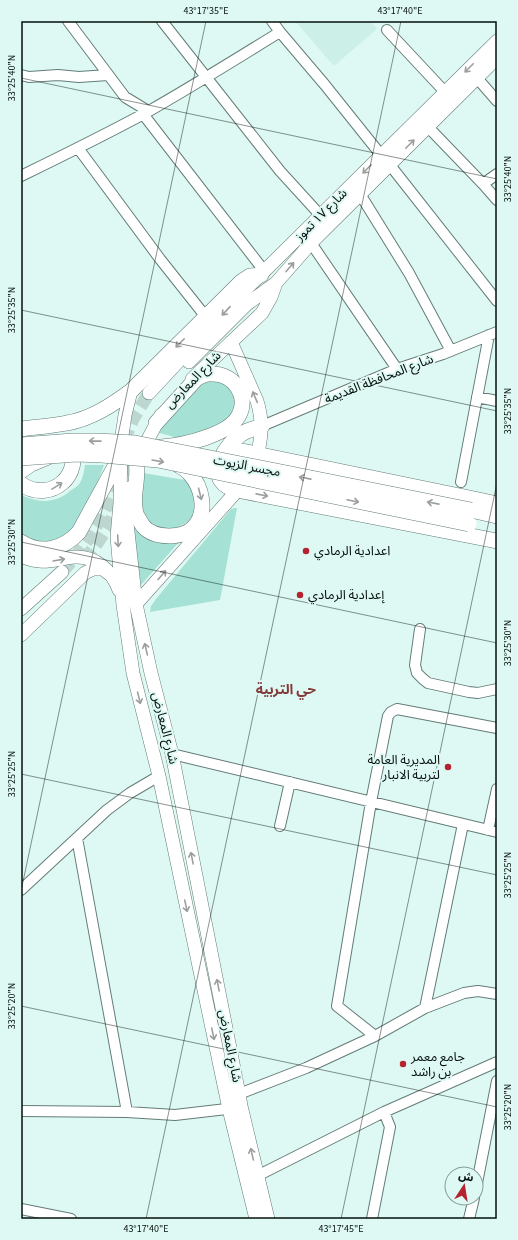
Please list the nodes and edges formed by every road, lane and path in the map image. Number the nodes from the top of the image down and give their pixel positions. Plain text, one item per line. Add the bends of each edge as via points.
1 (68, 21) edge
2 (162, 21) edge
3 (272, 21) edge
4 (387, 30) dead end
5 (280, 32) junction
6 (497, 41) edge
7 (497, 58) edge
8 (21, 74) edge
9 (108, 75) junction
10 (206, 77) junction
11 (477, 78) junction
12 (445, 92) junction
13 (497, 101) edge
14 (145, 113) junction
15 (428, 127) junction
16 (78, 148) junction
17 (386, 160) junction
18 (497, 174) edge
19 (21, 176) edge
20 (483, 184) junction
21 (360, 194) junction
22 (497, 200) edge
23 (340, 205) junction
24 (321, 216) junction
25 (311, 243) junction
26 (263, 273) junction
27 (276, 283) junction
28 (497, 301) edge
29 (206, 317) junction
30 (493, 333) edge
31 (231, 342) junction
32 (451, 351) junction
33 (397, 369) junction
34 (131, 391) junction
35 (477, 396) junction
36 (497, 401) edge
37 (156, 423) junction
38 (46, 426) junction
39 (262, 426) junction
40 (21, 429) edge
41 (21, 445) edge
42 (153, 447) junction
43 (227, 448) junction
44 (257, 454) junction
45 (52, 456) junction
46 (120, 457) junction
47 (21, 458) edge
48 (136, 461) junction
49 (176, 464) junction
50 (21, 471) edge
51 (461, 482) dead end
52 (21, 484) edge
53 (237, 490) junction
54 (497, 504) edge
55 (497, 516) edge
56 (470, 517) junction
57 (497, 531) edge
58 (497, 541) edge
59 (21, 542) edge
60 (21, 556) edge
61 (112, 576) junction
62 (130, 605) junction
63 (21, 609) edge
64 (21, 622) edge
65 (420, 629) dead end
66 (21, 635) edge
67 (133, 673) junction
68 (151, 673) junction
69 (497, 689) edge
70 (497, 728) edge
71 (172, 754) junction
72 (159, 776) junction
73 (290, 782) junction
74 (497, 789) edge
75 (371, 802) junction
76 (463, 824) junction
77 (280, 826) dead end
78 (493, 831) edge
79 (76, 838) junction
80 (21, 890) edge
81 (497, 994) edge
82 (425, 1008) junction
83 (375, 1036) junction
84 (497, 1062) edge
85 (497, 1081) edge
86 (236, 1103) junction
87 (21, 1111) edge
88 (127, 1112) junction
89 (384, 1112) junction
90 (480, 1166) edge
91 (257, 1176) junction
92 (472, 1206) edge
93 (21, 1209) edge
94 (71, 1219) edge
95 (256, 1219) edge
96 (268, 1219) edge
97 (372, 1219) edge
98 (469, 1219) edge

1 - 9 street
2 - 10 street
3 - 5 street
4 - 12 street
5 - 10 street
5 - 17 street
6 -> 12 street, شارع ١٧ تموز
7 - 11 street, شارع ١٧ تموز
8 - 9 street via 29,77
9 - 14 street via 125,97
10 - 14 street
10 - 24 street via 280,171
11 - 13 street
11 - 15 street, شارع ١٧ تموز
12 - 17 street, شارع ١٧ تموز
14 - 16 street
14 - 26 street
17 -> 15 street, شارع ١٧ تموز
15 - 20 street
16 - 19 street
16 - 29 street
17 - 21 street, شارع ١٧ تموز
17 -> 23 street, شارع ١٧ تموز
17 - 28 street
18 - 20 street
20 - 22 street
21 - 23 street, شارع ١٧ تموز
21 - 32 street via 409,273
23 - 24 street, شارع ١٧ تموز
23 - 25 street, شارع ١٧ تموز
24 - 26 street, شارع ١٧ تموز
27 -> 25 street, شارع ١٧ تموز
25 - 33 street
26 -> 27 street, شارع ١٧ تموز via 239,296 150,397 247,304
26 - 29 main road via 250,276 241,282
27 - 31 street, شارع المعارض via 272,297 262,313
29 -> 34 main road
30 - 32 street, شارع المحافظة القديمة
30 - 35 street
31 - 37 street, شارع المعارض via 172,399
39 -> 31 street via 260,409
32 - 33 street, شارع المحافظة القديمة
33 - 39 street, شارع المحافظة القديمة
34 - 38 main road via 112,405 87,417
34 - 46 street, شارع المعارض
35 - 36 street
35 - 51 street
37 - 42 main road, bridge via 196,379 204,375 221,375 230,379 243,400 239,417 222,430 196,441
37 - 48 street, شارع المعارض
38 - 40 main road
52 -> 38 main road via 33,490 46,491 57,487 70,474 73,456 70,444 62,434
39 - 43 main road via 243,433
39 - 44 street
42 -> 41 main road, مجسر الزيوت, bridge via 97,441
56 -> 42 main road, مجسر الزيوت, bridge
43 - 44 main road
43 - 53 main road via 217,471 218,476 226,487
44 - 53 street via 249,474
44 - 54 main road
45 - 47 main road, مجسر الزيوت, bridge
45 -> 49 main road, مجسر الزيوت, bridge via 109,455
45 - 50 main road, bridge via 34,462
46 - 59 main road via 79,532 68,543 53,549 38,549
46 -> 62 street, شارع المعارض via 117,537
49 -> 48 main road via 189,473 198,486 202,507 194,527 181,534 171,535 155,533 144,527 136,514
48 - 62 street, شارع المعارض via 128,491 127,510
49 -> 56 main road, مجسر الزيوت, bridge
53 -> 58 main road
62 -> 53 street
55 - 56 main road
56 - 57 main road
60 -> 61 street via 44,562 74,557 86,558 103,566
61 - 62 street
61 - 66 street via 103,569 93,569 85,573
62 - 67 street, شارع المعارض
68 -> 62 street, شارع المعارض
63 - 64 street via 65,575
65 - 69 street via 415,665 417,673 428,683 478,693
67 - 68 street
67 -> 72 street, شارع المعارض
68 - 71 street, شارع المعارض
70 - 75 street via 396,709 388,716
71 - 73 street
86 -> 71 street, شارع المعارض
72 - 79 street via 107,810
72 -> 86 street, شارع المعارض
73 - 75 street
73 - 77 street
74 - 78 street
75 - 76 street
75 - 83 street via 337,1006
76 - 78 street
76 - 82 street
79 - 80 street
79 - 88 street
81 - 82 street via 478,991 464,993
82 - 83 street
83 - 86 street
84 - 89 street
85 - 90 street
86 - 88 street via 175,1115
91 -> 86 street, شارع المعارض
86 - 95 street, شارع المعارض
87 - 88 street
89 - 91 street
89 - 97 street via 390,1127
91 - 96 street, شارع المعارض
92 - 98 street
93 - 94 street

